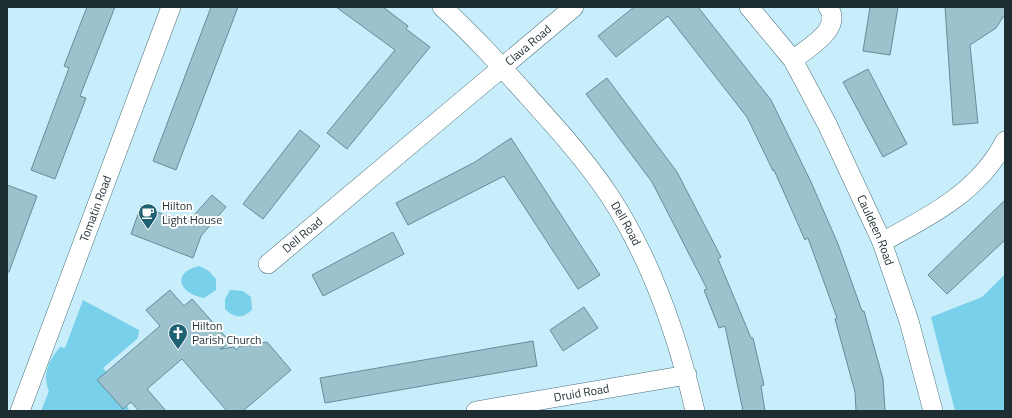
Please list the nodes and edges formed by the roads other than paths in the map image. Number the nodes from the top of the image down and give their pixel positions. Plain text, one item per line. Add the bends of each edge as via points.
1 (171, 7) edge
2 (442, 7) edge
3 (574, 7) edge
4 (749, 7) edge
5 (828, 7) edge
6 (793, 60) junction
7 (501, 67) junction
8 (1005, 141) edge
9 (882, 242) junction
10 (269, 265) dead end
11 (687, 375) junction
12 (20, 411) edge
13 (476, 411) edge
14 (695, 411) edge
15 (933, 411) edge

1 - 12 street, Tomatin Road
2 - 7 street, Dell Road
3 - 7 street, Clava Road
4 - 6 street, Cauldeen Road
5 - 6 street via 832,12 832,23 826,32
6 - 9 street, Cauldeen Road via 827,124
7 - 10 street, Dell Road
7 - 11 street, Dell Road via 558,130 609,195 645,261 668,315
8 - 9 street via 998,156 972,185 944,208
9 - 15 street, Cauldeen Road via 909,321
11 - 13 street, Druid Road
11 - 14 street, Dell Road

